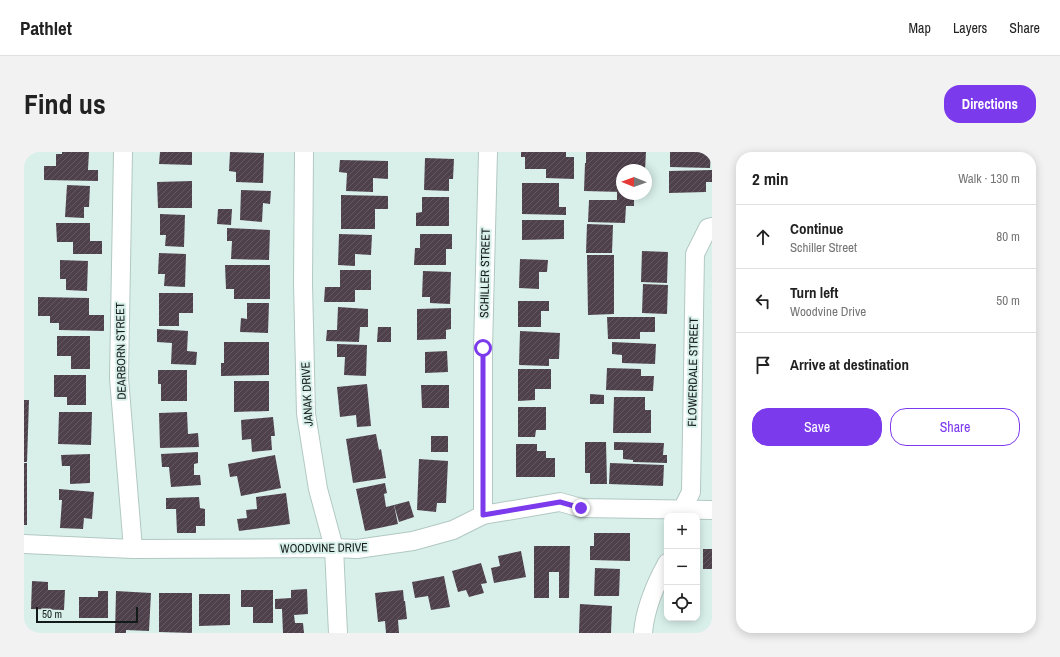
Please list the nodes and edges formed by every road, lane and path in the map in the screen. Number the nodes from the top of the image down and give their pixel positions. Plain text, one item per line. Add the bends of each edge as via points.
1 (123, 152) edge
2 (304, 152) edge
3 (488, 152) edge
4 (710, 228) edge
5 (712, 510) edge
6 (682, 513) edge
7 (483, 515) junction
8 (24, 544) edge
9 (334, 548) junction
10 (133, 550) junction
11 (664, 569) edge
12 (338, 633) edge
13 (643, 633) edge

1 - 10 street, DEARBORN STREET via 119,378
2 - 9 street, JANAK DRIVE via 306,414 318,489
3 - 7 street, SCHILLER STREET via 483,348
4 - 6 street, FLOWERDALE STREET via 695,254 691,492
5 - 6 street, WOODVINE DRIVE
6 - 7 street, WOODVINE DRIVE via 581,508 560,502
7 - 9 street, WOODVINE DRIVE via 453,530 413,541 357,549
8 - 10 street, WOODVINE DRIVE
9 - 10 street, WOODVINE DRIVE
9 - 12 street, JANAK DRIVE
11 - 13 street via 647,609

